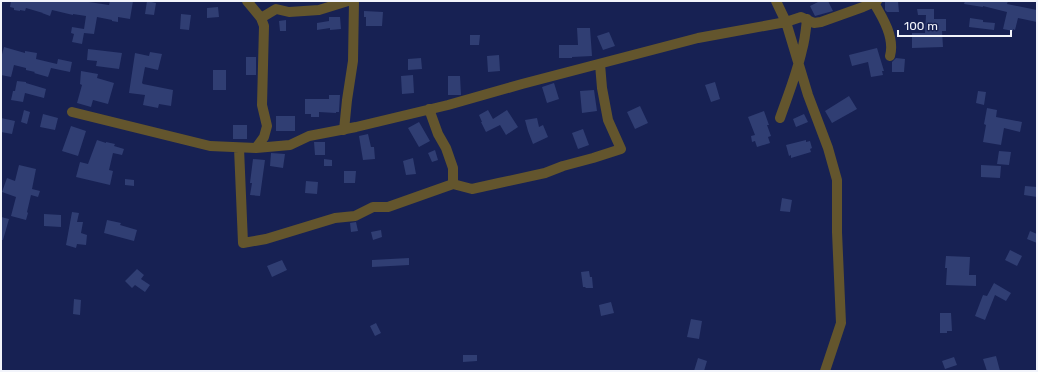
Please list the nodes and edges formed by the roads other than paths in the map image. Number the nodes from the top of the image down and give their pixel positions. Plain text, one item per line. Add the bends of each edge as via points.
1 (247, 1) edge
2 (348, 1) edge
3 (354, 1) edge
4 (776, 1) edge
5 (876, 2) edge
6 (261, 18) junction
7 (807, 19) junction
8 (786, 22) junction
9 (890, 56) dead end
10 (600, 64) junction
11 (798, 64) junction
12 (429, 109) junction
13 (72, 112) dead end
14 (780, 118) dead end
15 (344, 130) junction
16 (239, 148) junction
17 (256, 148) junction
18 (453, 184) junction
19 (825, 371) edge

1 - 6 street
2 - 6 street via 319,10 289,12 276,9
3 - 15 street via 353,60
4 - 8 street
5 - 7 street via 821,22 814,23
5 - 9 street via 889,33 892,49
6 - 17 street via 264,26 262,105 267,126 264,137
7 - 8 street via 801,17
7 - 11 street
8 - 10 street via 698,38
8 - 11 street
10 - 12 street
10 - 18 street via 608,120 621,149 545,173 472,189
11 - 14 street
11 - 19 street via 837,180 841,323
12 - 15 street
12 - 18 street via 453,168
13 - 16 street via 210,146
15 - 17 street via 309,136 290,145
16 - 17 street
16 - 18 street via 243,243 266,239 335,218 355,216 373,208 388,207

